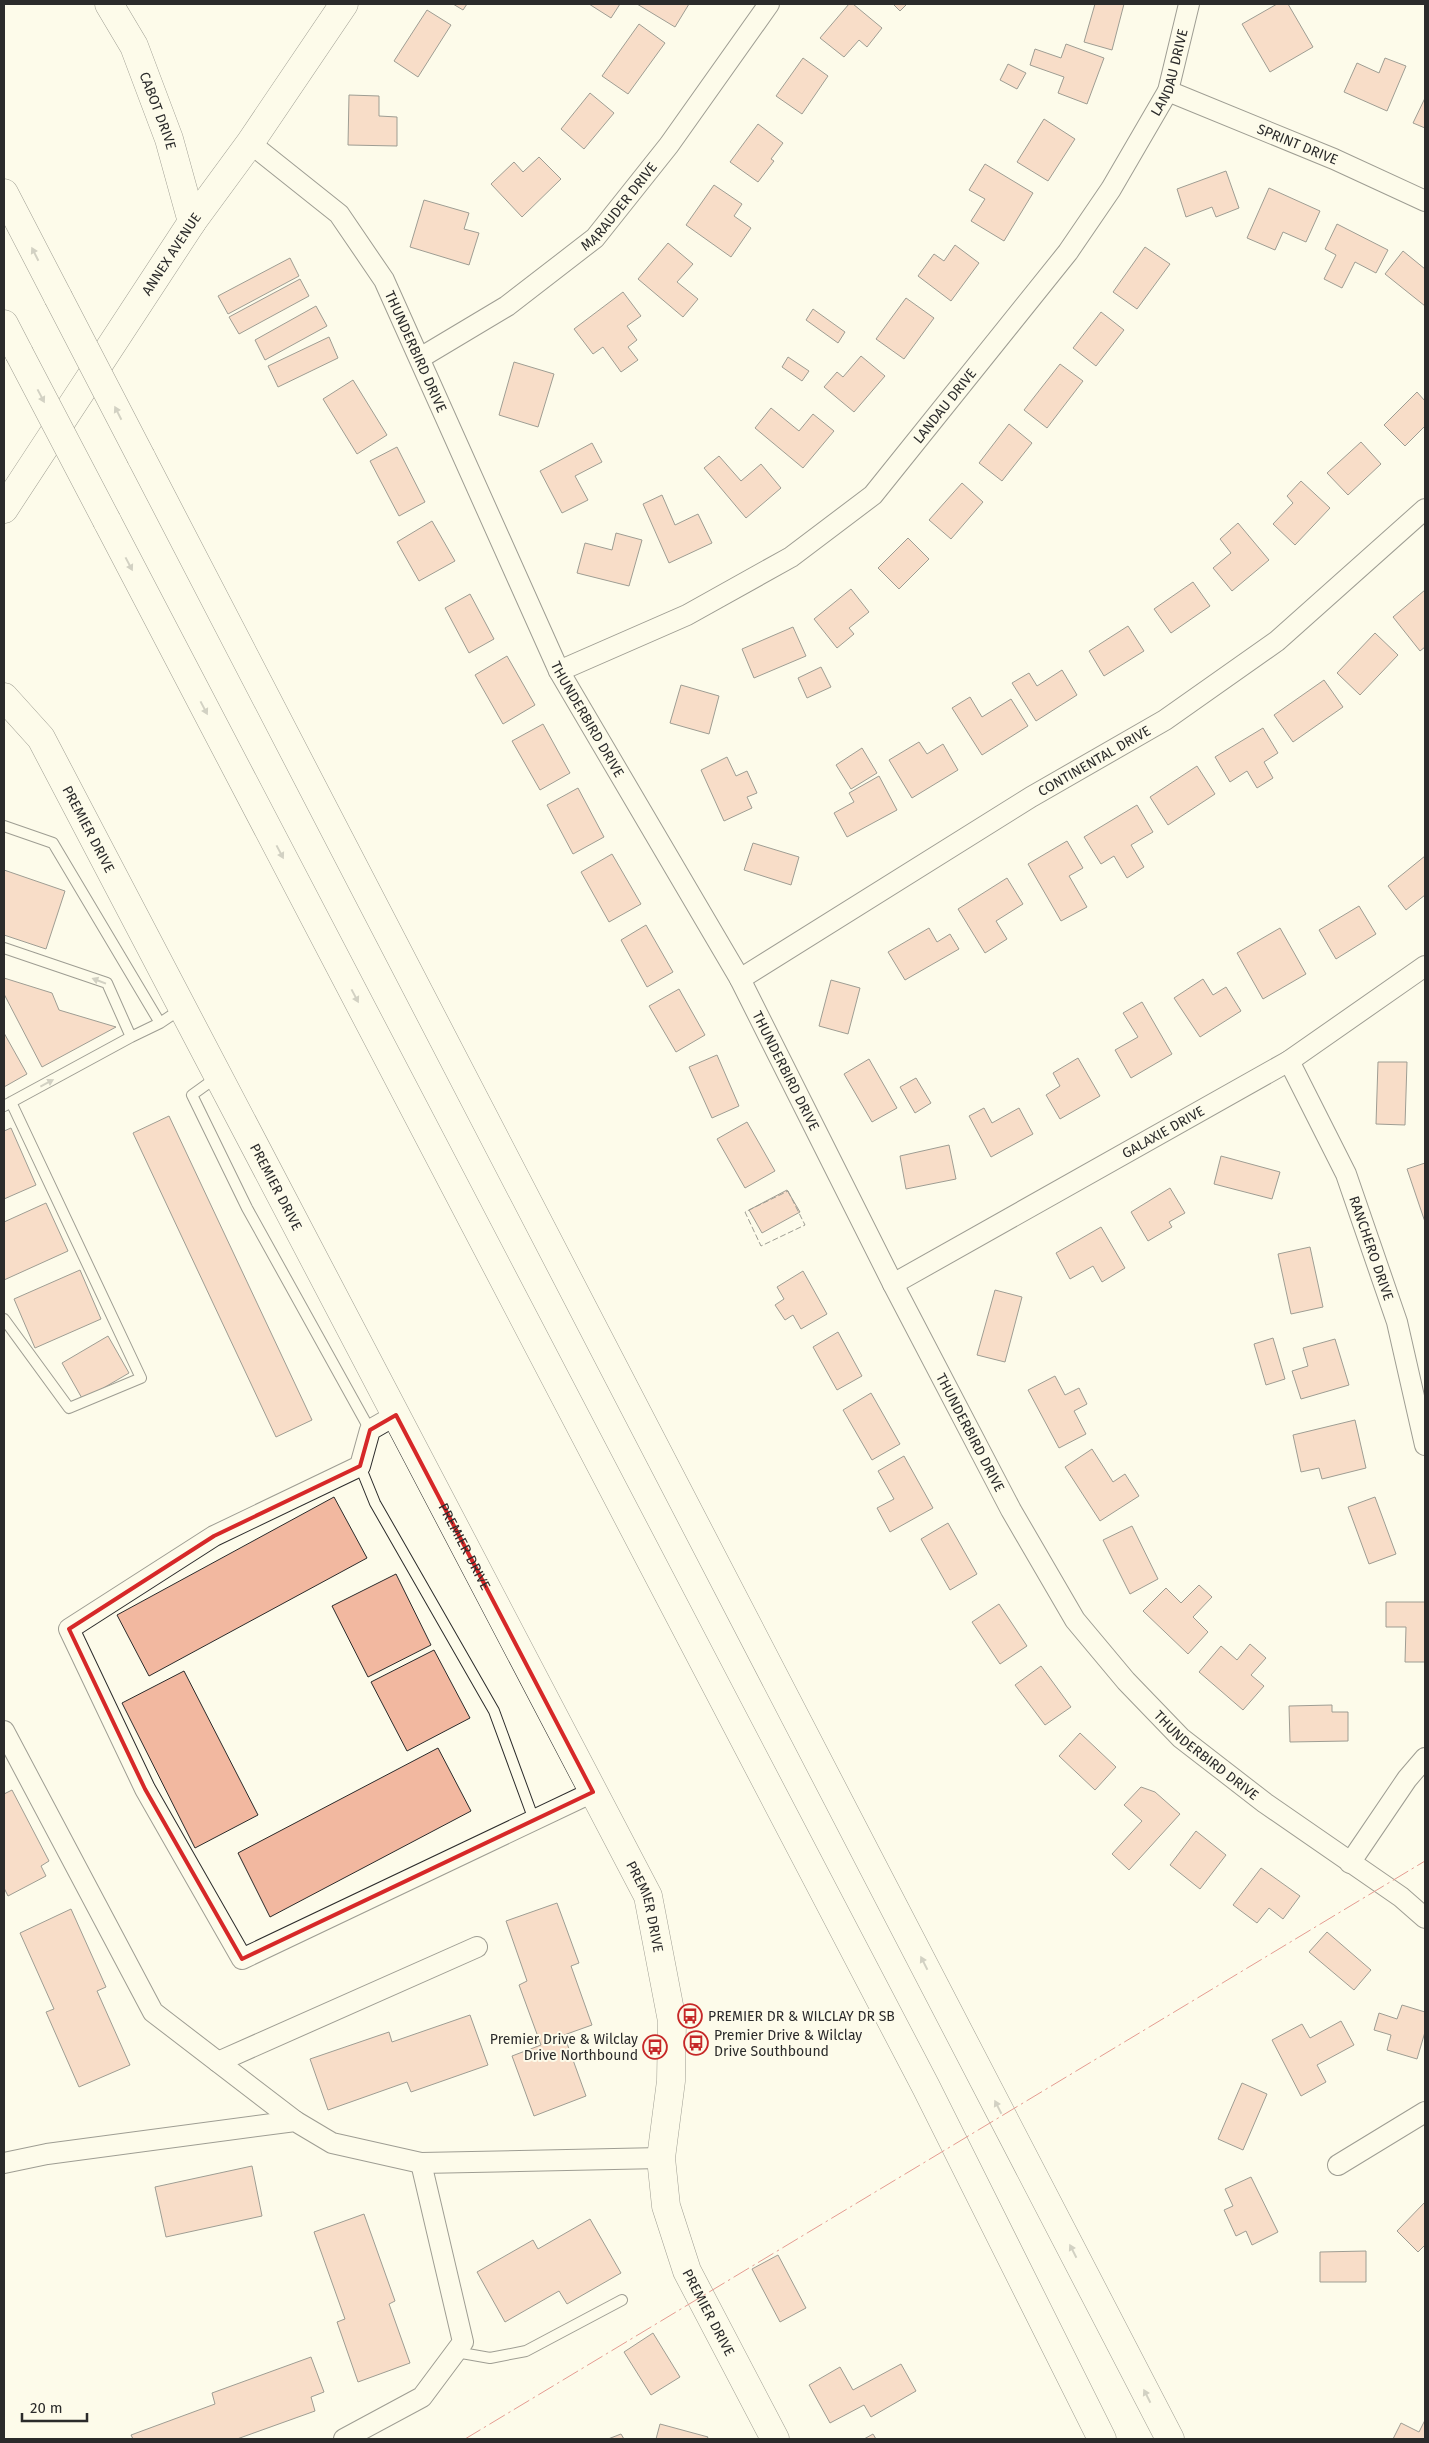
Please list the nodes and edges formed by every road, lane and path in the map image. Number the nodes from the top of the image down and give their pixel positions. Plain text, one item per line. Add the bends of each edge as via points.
1 (109, 4) edge
2 (344, 4) edge
3 (769, 4) edge
4 (1189, 4) edge
5 (1168, 91) junction
6 (250, 143) junction
7 (4, 193) edge
8 (1425, 201) edge
9 (192, 222) junction
10 (4, 324) edge
11 (420, 358) junction
12 (4, 509) edge
13 (1425, 509) edge
14 (559, 671) junction
15 (4, 697) edge
16 (4, 826) edge
17 (4, 948) edge
18 (1425, 966) edge
19 (740, 979) junction
20 (182, 1008) junction
21 (160, 1023) junction
22 (131, 1038) junction
23 (1289, 1061) junction
24 (218, 1076) junction
25 (8, 1104) edge
26 (893, 1284) junction
27 (4, 1319) edge
28 (396, 1415) junction
29 (370, 1430) junction
30 (1425, 1446) edge
31 (360, 1466) junction
32 (4, 1731) edge
33 (1425, 1758) edge
34 (593, 1792) junction
35 (534, 1820) junction
36 (1350, 1863) junction
37 (1425, 1918) edge
38 (477, 1947) dead end
39 (218, 2062) junction
40 (1425, 2112) edge
41 (295, 2121) junction
42 (661, 2158) junction
43 (4, 2163) edge
44 (421, 2163) junction
45 (1338, 2165) dead end
46 (622, 2300) dead end
47 (456, 2352) junction
48 (344, 2439) edge
49 (775, 2439) edge
50 (1102, 2439) edge
51 (1170, 2439) edge

1 - 9 main road, CABOT DRIVE via 134,46 169,139
2 - 6 main road, ANNEX AVENUE
3 - 11 street, MARAUDER DRIVE via 669,145 595,238 507,306
4 - 5 street, LANDAU DRIVE
5 - 8 street, SPRINT DRIVE via 1334,159
5 - 14 street, LANDAU DRIVE via 1111,189 1068,252 873,495 791,557 687,615
6 - 9 main road, ANNEX AVENUE
6 - 11 street, THUNDERBIRD DRIVE via 339,214 384,280
51 -> 7 main road, bridge
9 - 12 main road, ANNEX AVENUE
10 -> 50 main road, bridge via 926,2087
11 - 14 street, THUNDERBIRD DRIVE
13 - 19 street, CONTINENTAL DRIVE via 1277,641 1165,720 1031,797
14 - 19 street, THUNDERBIRD DRIVE
15 - 20 main road, PREMIER DRIVE via 40,738
16 - 21 lane via 53,844
22 -> 17 lane via 107,983
18 - 23 street, GALAXIE DRIVE
19 - 26 street, THUNDERBIRD DRIVE
20 - 21 lane
20 - 24 main road, PREMIER DRIVE
21 - 22 lane
25 -> 22 lane
23 - 26 street, GALAXIE DRIVE
23 - 30 street, RANCHERO DRIVE via 1346,1174 1396,1322
24 - 28 main road, PREMIER DRIVE
24 - 29 lane via 192,1095 248,1208
25 - 27 lane via 141,1378 69,1408
26 - 36 street, THUNDERBIRD DRIVE via 1011,1510 1075,1620 1126,1681 1181,1738
28 - 29 street
28 - 34 main road, PREMIER DRIVE
29 - 31 street
31 - 35 lane via 374,1503 494,1711
31 - 35 street via 214,1536 69,1629 145,1789 242,1959
32 - 39 street via 153,2012
33 - 36 street
34 - 35 street
34 - 42 main road, PREMIER DRIVE via 648,1896 672,2020 670,2081
36 - 37 street, THUNDERBIRD DRIVE via 1401,1897
38 - 39 street
39 - 41 street
40 - 45 street
41 - 43 street via 47,2154
41 - 44 street via 332,2143
42 - 44 street
42 - 49 main road, PREMIER DRIVE via 666,2206 687,2271
44 - 47 street via 463,2342
46 - 47 lane via 526,2351 490,2358
47 - 48 street via 422,2397

